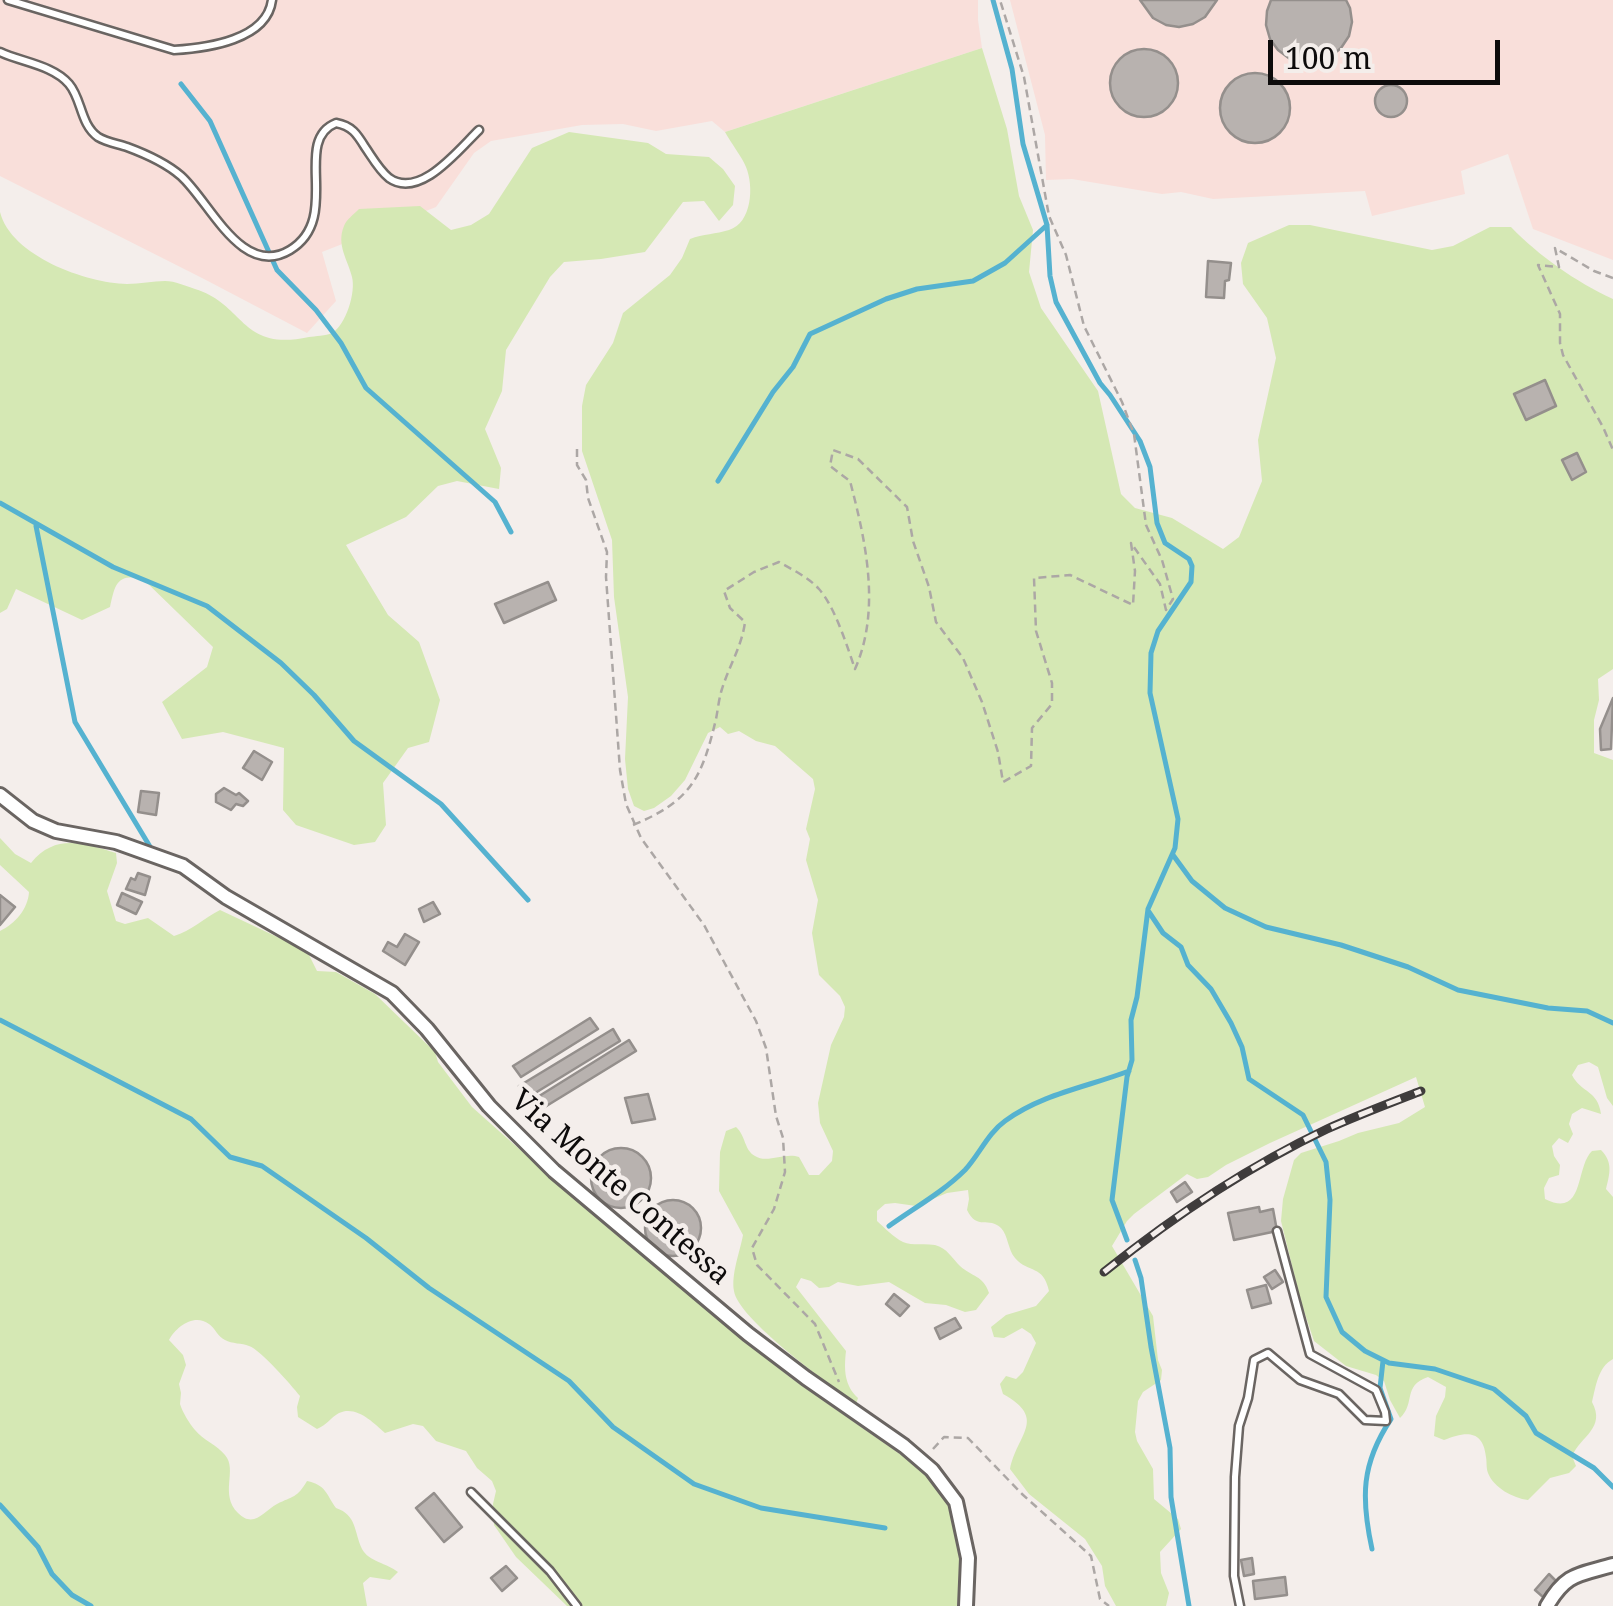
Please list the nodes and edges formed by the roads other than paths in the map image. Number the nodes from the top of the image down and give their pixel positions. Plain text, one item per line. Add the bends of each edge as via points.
1 (8, 0) edge
2 (272, 0) edge
3 (0, 52) edge
4 (478, 130) dead end
5 (0, 795) edge
6 (1278, 1231) dead end
7 (471, 1492) dead end
8 (1613, 1565) edge
9 (577, 1606) edge
10 (966, 1606) edge
11 (1240, 1606) edge
12 (1547, 1606) edge

1 - 2 lane via 174,50 256,28
3 - 4 lane via 69,84 99,138 148,154 180,176 236,241 268,257 286,253 310,229 317,146 329,126 351,128 389,178 411,184 430,176
5 - 10 street, Via Monte Contessa via 56,831 116,842 183,866 392,992 554,1171 748,1334 932,1470 956,1502 968,1558
6 - 11 lane via 1310,1354 1376,1390 1386,1421 1365,1420 1339,1394 1300,1380 1268,1353 1254,1360 1235,1477
7 - 9 lane
8 - 12 street via 1566,1579

